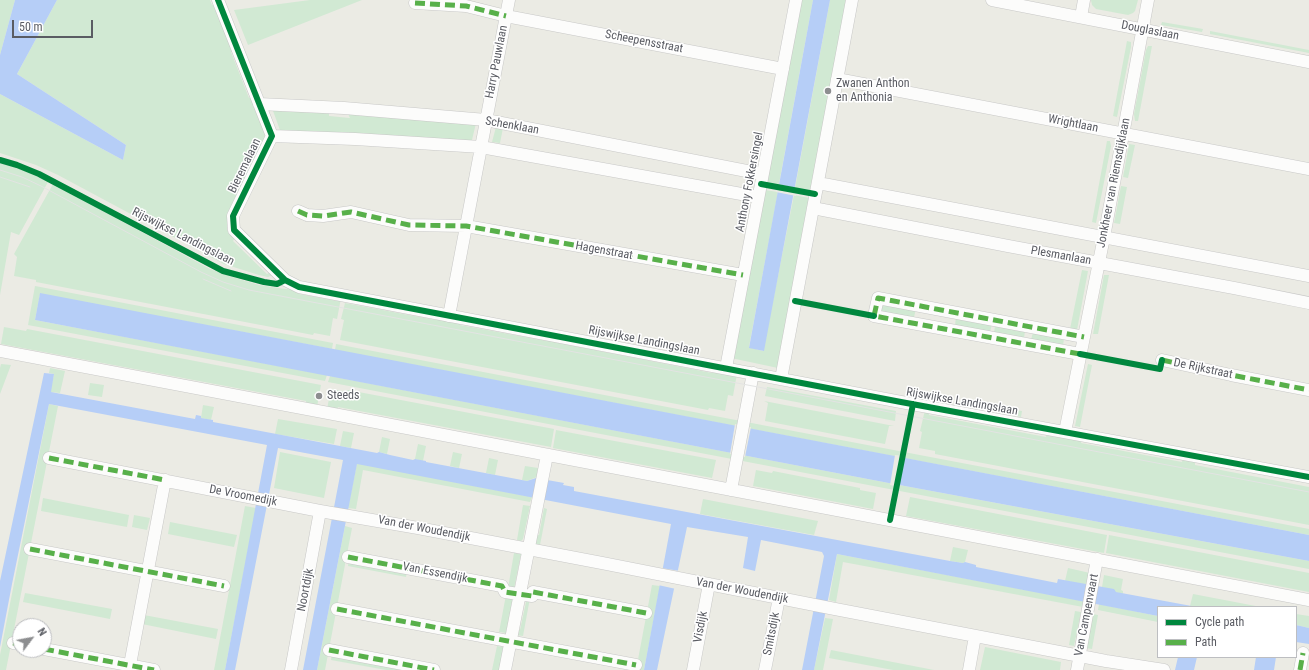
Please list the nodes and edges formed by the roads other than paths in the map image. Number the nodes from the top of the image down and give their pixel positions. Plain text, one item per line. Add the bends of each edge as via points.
1 (218, 0) edge
2 (509, 0) edge
3 (796, 0) edge
4 (852, 0) edge
5 (992, 0) edge
6 (1084, 0) edge
7 (1148, 0) edge
8 (415, 3) dead end
9 (506, 16) junction
10 (1080, 17) junction
11 (1142, 30) junction
12 (1309, 62) edge
13 (783, 69) junction
14 (837, 79) junction
15 (259, 104) junction
16 (486, 120) junction
17 (1124, 134) junction
18 (272, 136) junction
19 (481, 147) junction
20 (1309, 169) edge
21 (762, 174) junction
22 (818, 182) junction
23 (758, 197) junction
24 (813, 208) junction
25 (298, 211) dead end
26 (466, 226) junction
27 (1104, 237) junction
28 (1099, 262) junction
29 (743, 275) junction
30 (1309, 276) edge
31 (285, 280) joint
32 (1309, 303) edge
33 (449, 316) junction
34 (1084, 336) junction
35 (0, 352) edge
36 (1080, 354) junction
37 (1162, 360) dead end
38 (726, 368) junction
39 (753, 373) junction
40 (780, 379) junction
41 (1309, 390) edge
42 (1065, 432) junction
43 (547, 454) junction
44 (49, 458) dead end
45 (1309, 477) edge
46 (165, 480) junction
47 (731, 490) junction
48 (325, 512) junction
49 (30, 549) dead end
50 (528, 549) junction
51 (348, 557) dead end
52 (1097, 559) junction
53 (148, 571) junction
54 (709, 584) junction
55 (224, 586) dead end
56 (520, 594) junction
57 (779, 598) junction
58 (1309, 600) edge
59 (337, 608) dead end
60 (646, 613) dead end
61 (975, 636) junction
62 (510, 642) junction
63 (329, 650) dead end
64 (52, 651) edge
65 (1303, 653) dead end
66 (1079, 655) junction
67 (636, 665) dead end
68 (130, 668) edge
69 (154, 670) edge
70 (291, 670) edge
71 (434, 670) edge
72 (505, 670) edge
73 (692, 670) edge
74 (765, 670) edge
75 (969, 670) edge
76 (1077, 670) edge
77 (1164, 670) edge
78 (1300, 670) edge

1 - 15 street, Bieremalaan
2 - 9 street, Harry Pauwlaan
3 - 13 street, Anthony Fokkersingel
4 - 14 street
5 - 10 street, Douglaslaan
6 - 10 street
7 - 11 street, Jonkheer van Riemsdijklaan
8 - 9 street, Harry Pauwlaan via 466,6
9 - 13 street, Scheepensstraat
9 - 16 street, Harry Pauwlaan
10 - 11 street, Douglaslaan
11 - 12 street, Douglaslaan
11 - 17 street, Jonkheer van Riemsdijklaan
13 - 21 street, Anthony Fokkersingel
14 - 17 street, Wrightlaan
14 - 22 street
15 - 16 street, Schenklaan
15 - 18 street, Bieremalaan
16 - 19 street, Harry Pauwlaan
16 - 21 street, Schenklaan
17 - 20 street, Wrightlaan
17 - 27 street, Jonkheer van Riemsdijklaan
18 - 19 street
18 - 31 street, Bieremalaan via 232,222 234,230
19 - 23 street
19 - 26 street, Harry Pauwlaan
21 - 23 street, Anthony Fokkersingel
22 - 24 street
22 - 27 street
23 - 29 street, Anthony Fokkersingel
24 - 28 street, Plesmanlaan
24 - 40 street
25 - 26 street via 307,215 323,216 351,212 409,225
26 - 29 street, Hagenstraat
26 - 33 street, Harry Pauwlaan
27 - 28 street, Jonkheer van Riemsdijklaan
27 - 30 street
28 - 32 street, Plesmanlaan
28 - 34 street, Jonkheer van Riemsdijklaan
29 - 38 street, Anthony Fokkersingel
31 - 33 street, Rijswijkse Landingslaan via 299,287
33 - 38 street, Rijswijkse Landingslaan
34 - 36 street, Jonkheer van Riemsdijklaan
34 - 36 street via 878,298 874,316
35 - 43 street
36 - 42 street, Jonkheer van Riemsdijklaan
37 - 41 street, De Rijkstraat
38 - 39 street, Rijswijkse Landingslaan
39 - 40 street, Rijswijkse Landingslaan
39 - 47 street
40 - 42 street, Rijswijkse Landingslaan
42 - 45 street, Rijswijkse Landingslaan
43 - 47 street
43 - 50 street
44 - 46 street, De Vroomedijk
46 - 48 street, De Vroomedijk
46 - 53 street
47 - 52 street
48 - 50 street, Van der Woudendijk
48 - 70 street, Noortdijk
49 - 53 street
50 - 54 street, Van der Woudendijk
50 - 56 street
51 - 56 street, Van Essendijk via 502,586 505,592
52 - 58 street
52 - 66 street, Van Campenvaart
53 - 55 street
53 - 68 street
54 - 57 street, Van der Woudendijk
54 - 73 street, Visdijk
56 - 60 street, Van Essendijk via 532,596 533,592
56 - 62 street
57 - 61 street, Van der Woudendijk
57 - 74 street, Smitsdijk
59 - 62 street
61 - 66 street, Van der Woudendijk
61 - 75 street
62 - 67 street
62 - 72 street
63 - 71 street
64 - 68 street
65 - 78 street
66 - 76 street, Van Campenvaart
66 - 77 street, Van der Woudendijk
68 - 69 street

